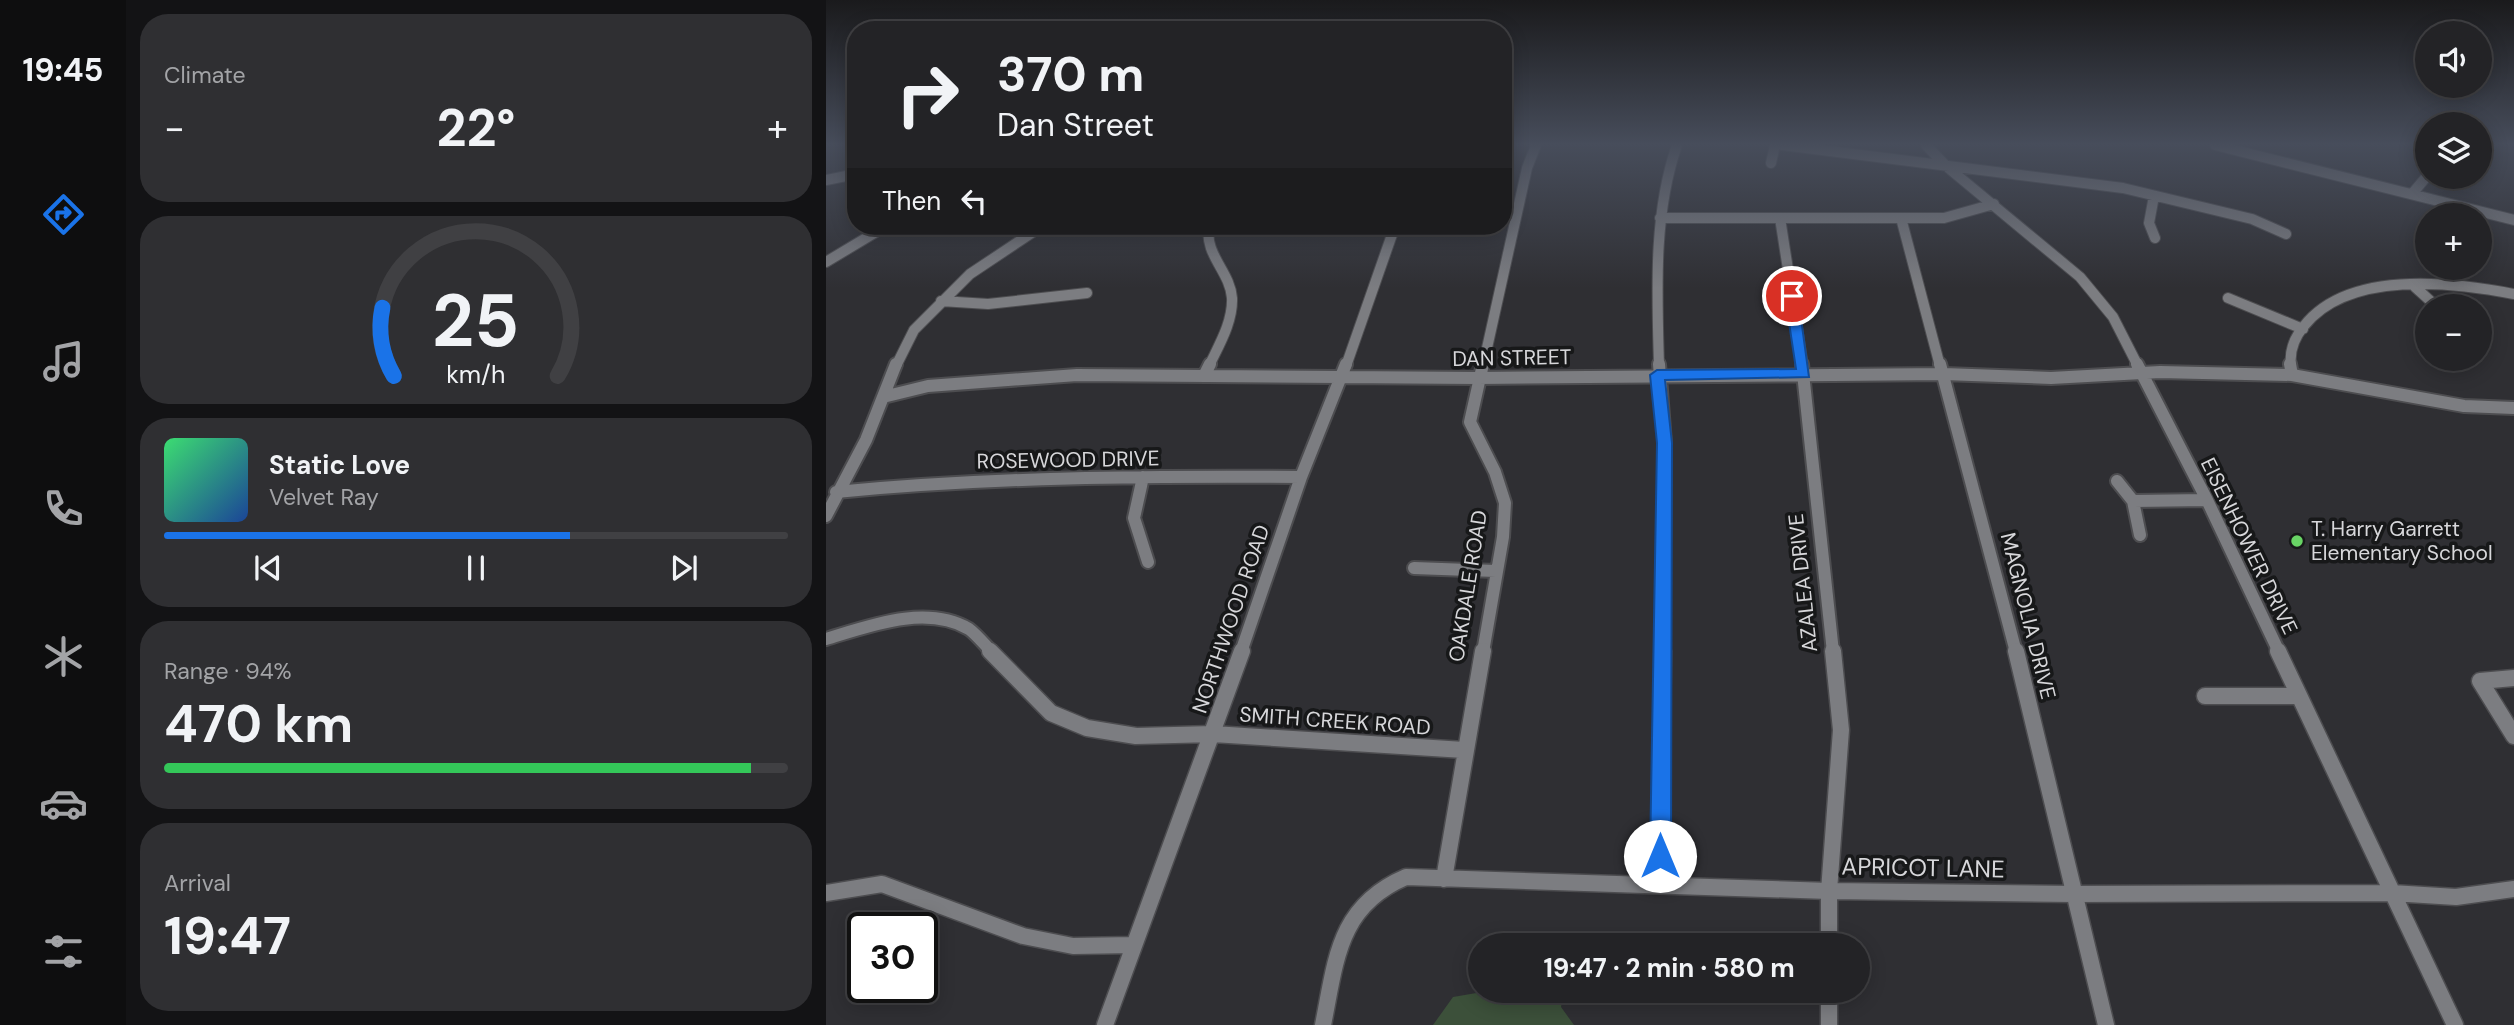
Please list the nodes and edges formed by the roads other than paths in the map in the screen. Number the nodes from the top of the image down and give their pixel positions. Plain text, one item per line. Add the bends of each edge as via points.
1 (1521, 193) edge
2 (1663, 193) edge
3 (1980, 193) edge
4 (2137, 193) edge
5 (2407, 193) edge
6 (2412, 194) joint
7 (2154, 196) junction
8 (1994, 204) junction
9 (1660, 218) junction
10 (1780, 218) junction
11 (1901, 218) junction
12 (2514, 220) edge
13 (1512, 232) edge
14 (2286, 234) dead end
15 (871, 235) edge
16 (1028, 235) edge
17 (1206, 235) edge
18 (1392, 235) edge
19 (1511, 235) edge
20 (2155, 238) dead end
21 (826, 262) edge
22 (2415, 287) junction
23 (1087, 293) dead end
24 (2423, 294) edge
25 (2514, 294) edge
26 (2228, 299) dead end
27 (941, 301) junction
28 (2303, 329) junction
29 (1205, 374) junction
30 (1804, 374) junction
31 (1944, 374) junction
32 (2143, 374) junction
33 (2292, 374) junction
34 (1657, 375) junction
35 (1342, 376) junction
36 (1478, 378) junction
37 (884, 397) junction
38 (2514, 408) edge
39 (1143, 477) junction
40 (1301, 477) junction
41 (2117, 481) dead end
42 (836, 492) junction
43 (2207, 500) junction
44 (2133, 501) junction
45 (826, 516) edge
46 (2140, 535) dead end
47 (1148, 562) dead end
48 (1414, 568) dead end
49 (1496, 571) junction
50 (826, 639) edge
51 (2514, 678) edge
52 (2205, 696) dead end
53 (2300, 696) junction
54 (1213, 734) junction
55 (2514, 736) edge
56 (1464, 750) junction
57 (1444, 879) junction
58 (1660, 883) junction
59 (2514, 889) edge
60 (1829, 891) junction
61 (826, 893) edge
62 (2392, 893) junction
63 (2073, 894) junction
64 (1829, 933) edge
65 (1133, 945) junction
66 (1829, 1003) edge
67 (1105, 1025) edge
68 (1323, 1025) edge
69 (1829, 1025) edge
70 (2106, 1025) edge
71 (2455, 1025) edge

1 - 13 street, OAKDALE ROAD
2 - 9 street
3 - 8 street, EISENHOWER DRIVE
4 - 7 street
5 - 6 street
6 - 12 street
7 - 14 street via 2252,219
7 - 20 street via 2149,217
8 - 11 street via 1944,218
8 - 32 street, EISENHOWER DRIVE via 2099,297
9 - 10 street
9 - 34 street
10 - 11 street
10 - 30 street, AZALEA DRIVE
11 - 31 street, MAGNOLIA DRIVE
15 - 21 street
16 - 27 street via 970,274
17 - 29 street via 1232,295 1230,317
18 - 35 street, NORTHWOOD ROAD
19 - 36 street, OAKDALE ROAD
22 - 24 street
22 - 25 street via 2457,285
22 - 28 street via 2344,295 2314,314
23 - 27 street via 988,304
26 - 28 street
27 - 37 street via 914,330
28 - 33 street via 2290,349
29 - 35 street, DAN STREET
29 - 37 street, DAN STREET via 1077,375 954,383
30 - 31 street, DAN STREET
30 - 34 street, DAN STREET
30 - 60 street, AZALEA DRIVE via 1841,730
31 - 32 street, DAN STREET via 2050,378
31 - 63 street, MAGNOLIA DRIVE
32 - 33 street, DAN STREET
32 - 43 street, EISENHOWER DRIVE
33 - 38 street, DAN STREET via 2453,404
34 - 36 street, DAN STREET
34 - 58 street via 1665,443
35 - 36 street, DAN STREET
35 - 40 street, NORTHWOOD ROAD
36 - 49 street, OAKDALE ROAD via 1470,422 1495,472 1504,503
37 - 42 street
39 - 40 street, ROSEWOOD DRIVE
39 - 42 street, ROSEWOOD DRIVE via 1024,478
39 - 47 street via 1134,518
40 - 54 street, NORTHWOOD ROAD
41 - 44 street
42 - 45 street
43 - 44 street
43 - 53 street, EISENHOWER DRIVE
44 - 46 street
48 - 49 street
49 - 56 street, OAKDALE ROAD
50 - 54 street, SMITH CREEK ROAD via 879,623 944,620 970,630 1051,713 1087,728 1136,736
51 - 55 street via 2480,681
52 - 53 street
53 - 62 street, EISENHOWER DRIVE
54 - 56 street, SMITH CREEK ROAD
54 - 65 street, NORTHWOOD ROAD
56 - 57 street, OAKDALE ROAD
57 - 58 street, APRICOT LANE
57 - 68 street, APRICOT LANE via 1406,877 1384,883 1348,919
58 - 60 street, APRICOT LANE
59 - 62 street, APRICOT LANE via 2456,897
60 - 63 street, APRICOT LANE
60 - 64 street, AZALEA DRIVE
61 - 65 street via 882,884 1023,936 1073,946
62 - 63 street, APRICOT LANE
62 - 71 street, EISENHOWER DRIVE
63 - 70 street, MAGNOLIA DRIVE
65 - 67 street, NORTHWOOD ROAD
66 - 69 street

